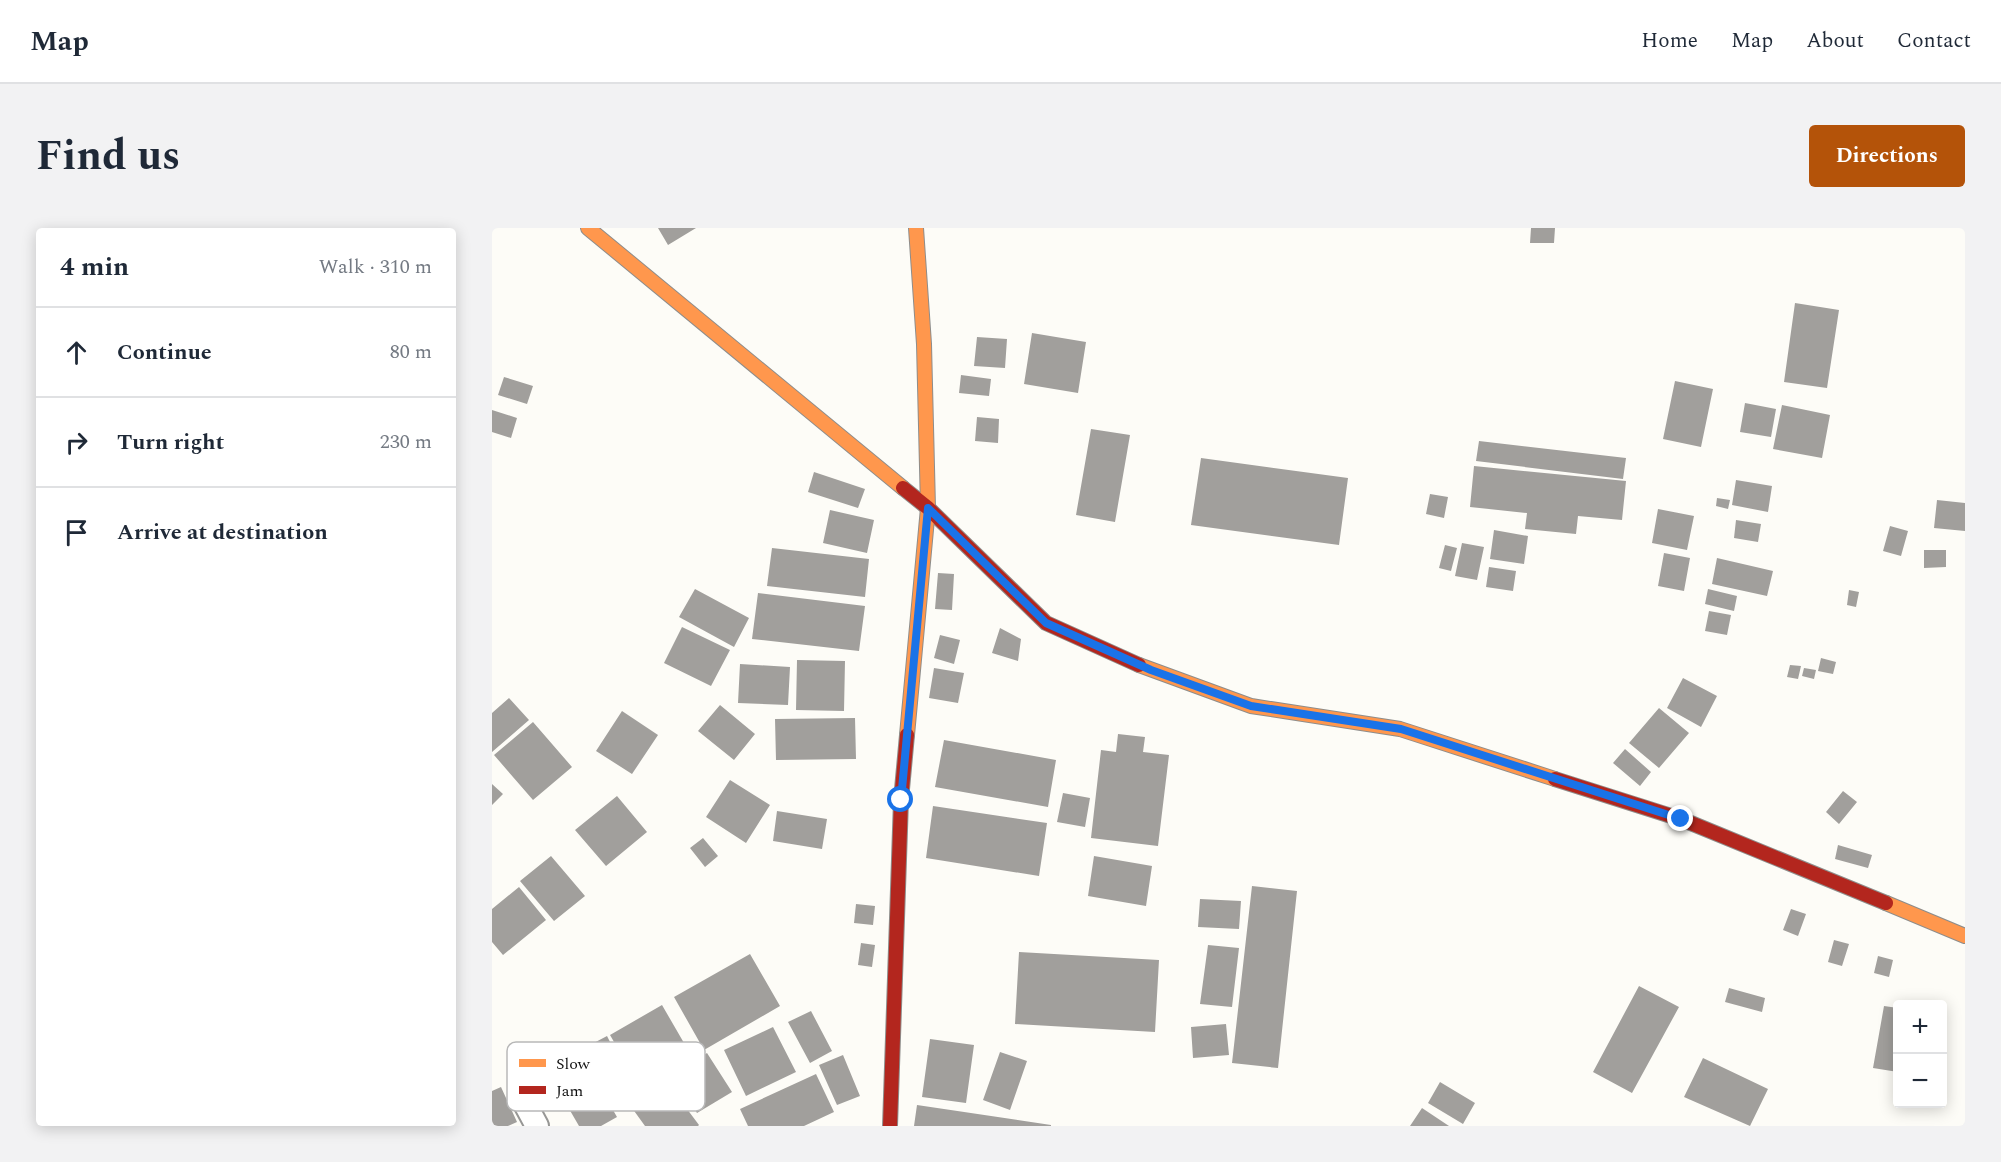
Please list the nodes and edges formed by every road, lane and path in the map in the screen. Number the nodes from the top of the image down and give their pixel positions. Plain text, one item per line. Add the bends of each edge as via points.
1 (588, 228) edge
2 (916, 228) edge
3 (928, 508) junction
4 (1965, 936) edge
5 (529, 1111) edge
6 (537, 1126) edge
7 (890, 1126) edge

1 - 3 street
2 - 3 street via 924,344
3 - 4 street via 1046,623 1151,670 1251,706 1401,729 1681,819
3 - 7 street via 901,800
5 - 6 street

